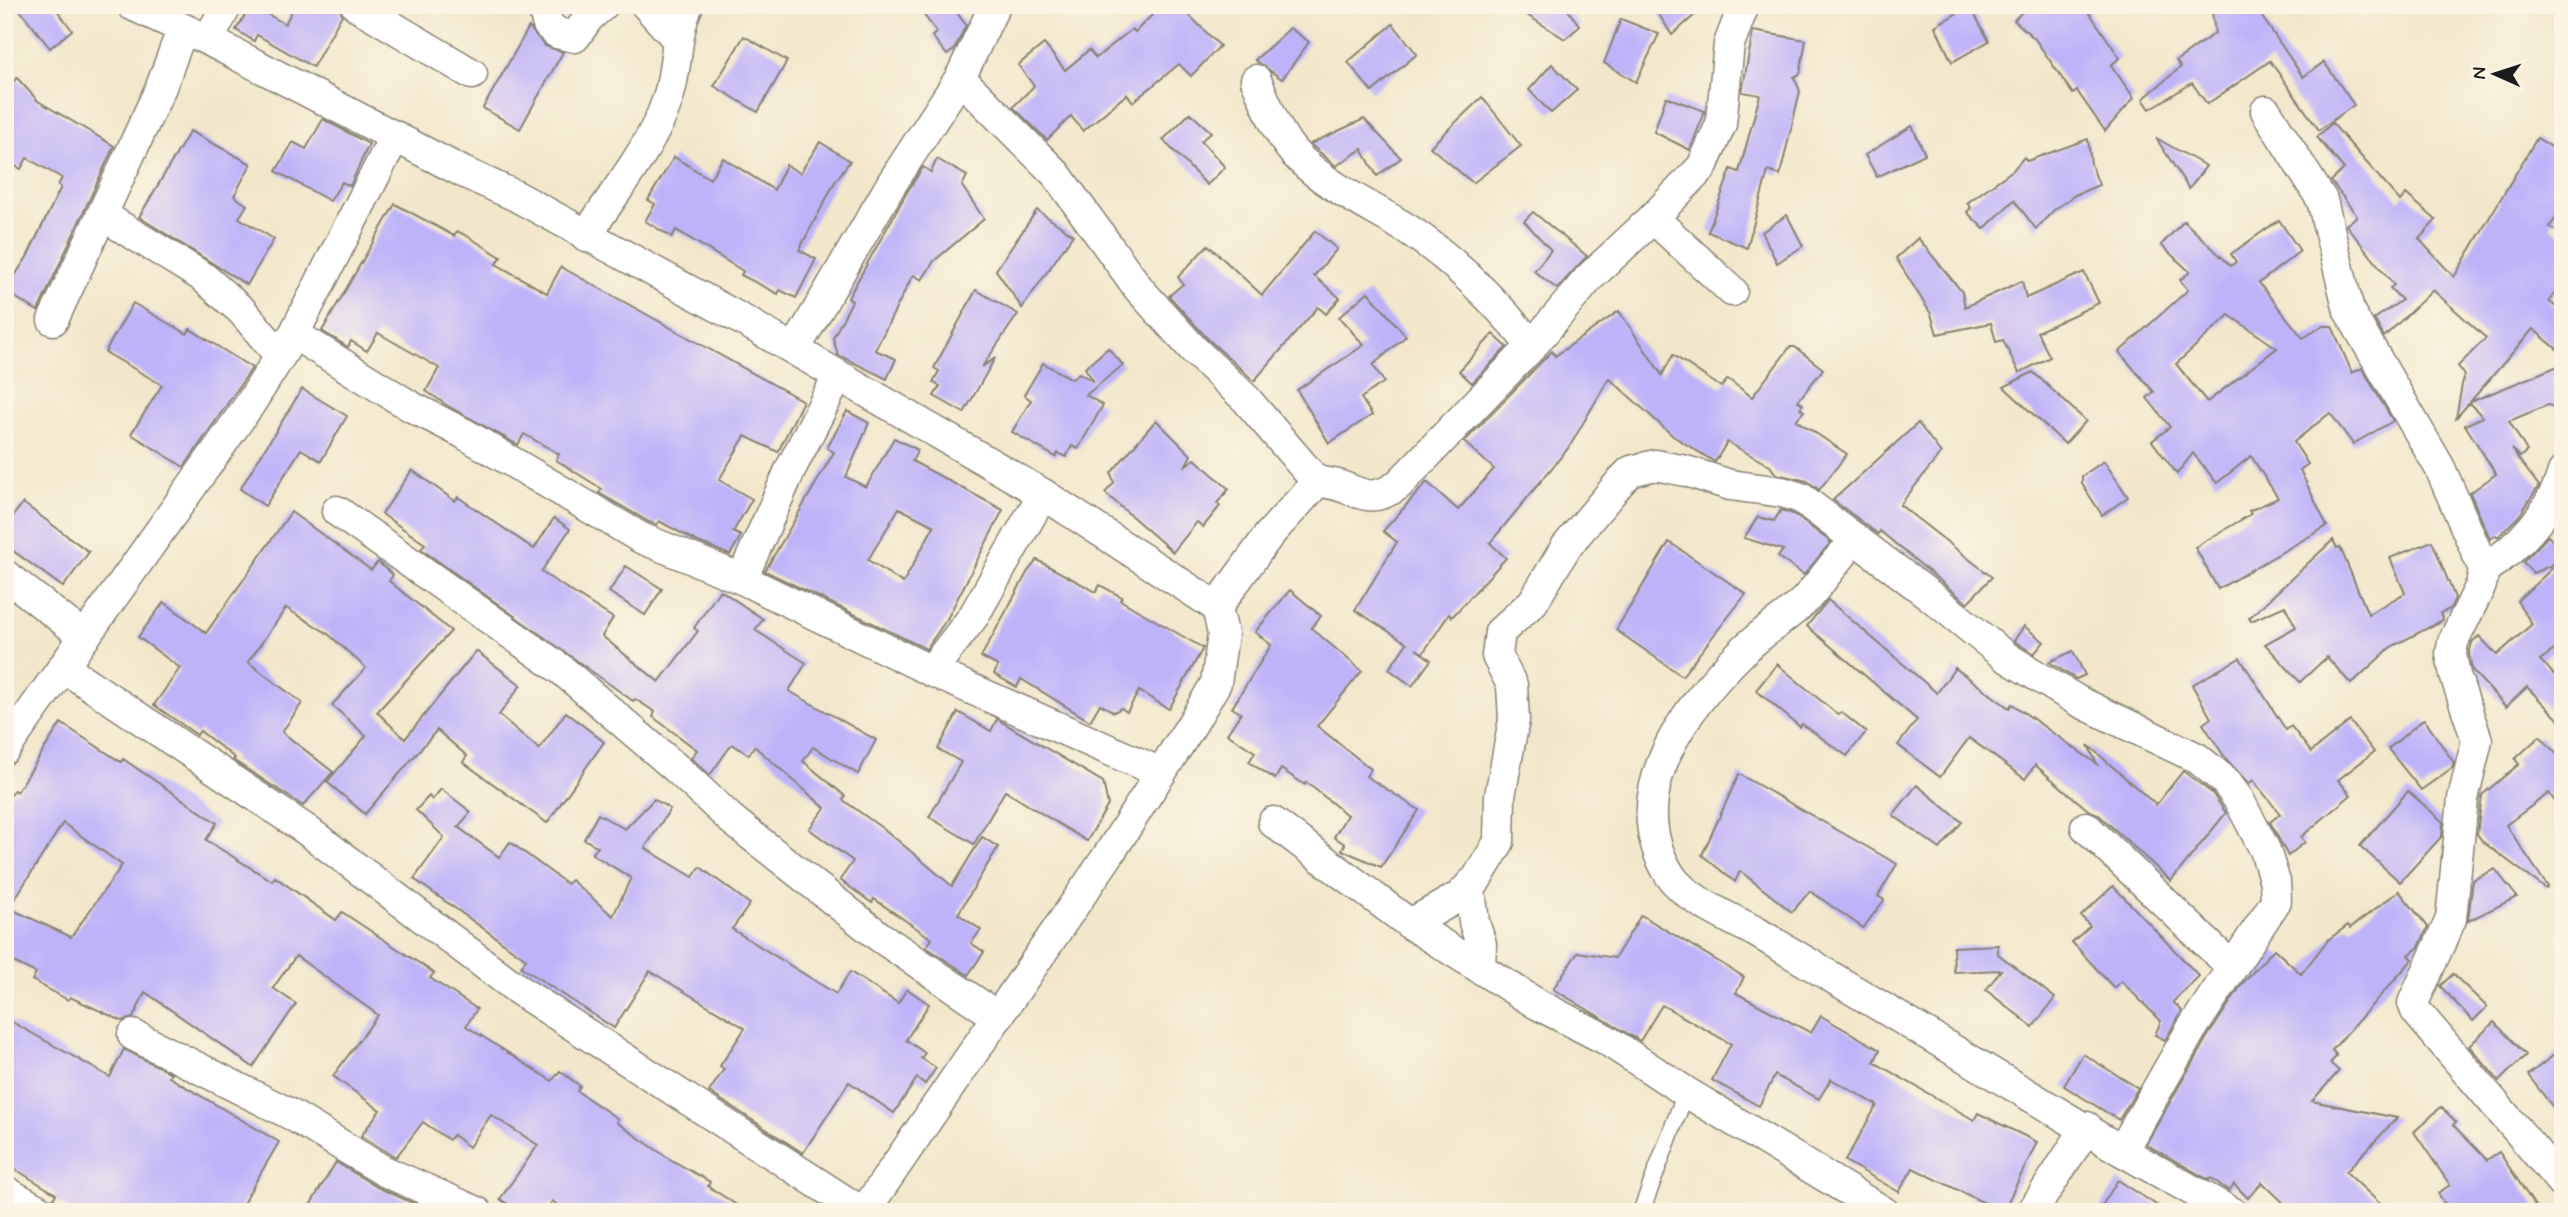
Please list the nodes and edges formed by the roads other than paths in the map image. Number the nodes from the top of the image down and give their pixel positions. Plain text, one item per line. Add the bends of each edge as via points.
1 (132, 5) edge
2 (227, 5) edge
3 (542, 5) edge
4 (603, 5) edge
5 (646, 5) edge
6 (688, 5) edge
7 (995, 5) edge
8 (1744, 5) edge
9 (359, 6) edge
10 (195, 35) junction
11 (676, 38) junction
12 (472, 74) dead end
13 (960, 78) junction
14 (1256, 80) dead end
15 (2266, 111) dead end
16 (395, 136) junction
17 (102, 215) junction
18 (1653, 218) junction
19 (586, 236) junction
20 (1732, 291) dead end
21 (52, 320) dead end
22 (287, 345) junction
23 (1532, 346) junction
24 (794, 349) junction
25 (838, 376) junction
26 (2563, 472) edge
27 (1317, 482) junction
28 (1043, 494) junction
29 (337, 511) dead end
30 (1841, 555) dead end
31 (2484, 569) junction
32 (5, 575) edge
33 (742, 579) junction
34 (1217, 607) junction
35 (85, 637) junction
36 (63, 667) junction
37 (932, 671) junction
38 (5, 749) edge
39 (1161, 773) junction
40 (1273, 822) dead end
41 (2086, 827) dead end
42 (1472, 883) junction
43 (1410, 924) junction
44 (2232, 967) junction
45 (1480, 968) junction
46 (998, 1017) junction
47 (133, 1035) dead end
48 (1686, 1092) junction
49 (2087, 1127) junction
50 (2122, 1151) junction
51 (2563, 1184) edge
52 (5, 1191) edge
53 (42, 1212) edge
54 (477, 1212) edge
55 (863, 1212) edge
56 (1641, 1212) edge
57 (1884, 1212) edge
58 (2032, 1212) edge
59 (2231, 1212) edge

1 - 10 street
2 - 10 street
3 - 4 street via 548,25 569,38
5 - 11 street
6 - 11 street
7 - 13 street
8 - 18 street via 1729,44 1721,124 1712,147 1702,167
9 - 12 street
10 - 16 street
10 - 17 street via 161,87
11 - 19 street via 668,99 657,124
13 - 24 street
13 - 27 street via 1056,174 1139,289 1246,399
14 - 23 street via 1279,131 1299,158 1460,269 1487,292
15 - 31 street via 2322,200 2349,311 2440,468
16 - 19 street
16 - 22 street
17 - 21 street
17 - 22 street via 204,278
18 - 20 street
18 - 23 street via 1589,278
19 - 24 street
22 - 33 street via 463,433 641,538
22 - 35 street via 169,523
23 - 27 street via 1434,449 1383,495 1373,498
24 - 25 street
25 - 28 street
25 - 33 street
26 - 31 street via 2551,504 2508,552
27 - 34 street via 1269,535
28 - 34 street
28 - 37 street via 973,617
29 - 46 street via 562,670 732,820 880,937
30 - 49 street via 1804,600 1746,648 1699,701 1667,748 1654,784 1651,813 1671,876 1703,904
31 - 51 street via 2451,654 2477,740 2463,799 2451,919 2413,1003
32 - 35 street
33 - 37 street
34 - 39 street via 1223,634 1216,683
35 - 36 street
36 - 38 street
36 - 55 street via 305,829 520,991
37 - 39 street
39 - 46 street
40 - 43 street
41 - 44 street
42 - 43 street via 1452,901
42 - 44 street via 1499,842 1500,796 1514,720 1512,685 1497,656 1500,632 1533,602 1566,547 1621,481 1631,471 1656,466 1801,498 2006,657 2078,701 2197,758 2225,781 2265,850 2276,901
42 - 45 street
43 - 45 street
44 - 50 street via 2162,1077
45 - 48 street via 1605,1039
46 - 55 street
47 - 54 street via 290,1114 384,1171
48 - 56 lane
48 - 57 street
49 - 50 street
49 - 58 street
50 - 59 street
52 - 53 street

